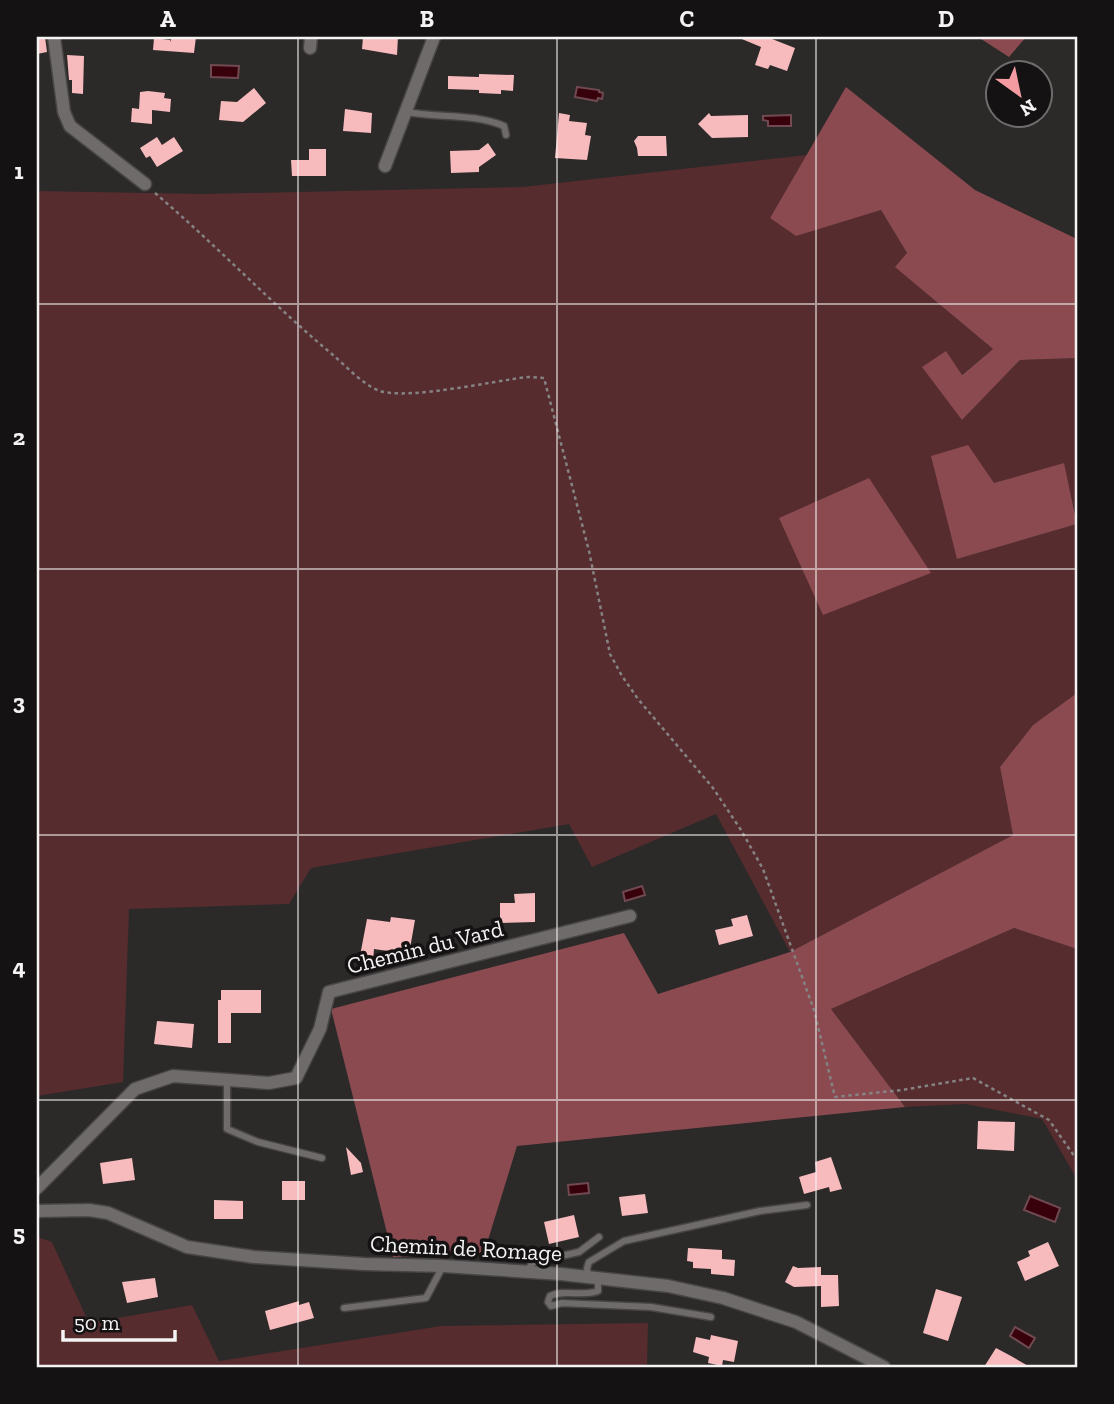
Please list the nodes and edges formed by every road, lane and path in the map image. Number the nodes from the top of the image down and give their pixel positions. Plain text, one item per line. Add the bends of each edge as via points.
1 (54, 37) edge
2 (434, 37) edge
3 (406, 112) junction
4 (506, 135) dead end
5 (386, 166) dead end
6 (145, 184) joint
7 (631, 916) dead end
8 (227, 1080) junction
9 (322, 1158) dead end
10 (1077, 1160) edge
11 (37, 1188) edge
12 (807, 1205) dead end
13 (37, 1211) edge
14 (599, 1237) dead end
15 (443, 1266) junction
16 (524, 1272) junction
17 (589, 1276) junction
18 (344, 1308) dead end
19 (712, 1317) dead end
20 (884, 1367) edge

1 - 6 street via 70,126
2 - 3 street
3 - 4 lane via 488,120 504,126
3 - 5 street
6 - 10 path via 281,310 379,390 401,394 528,377 544,379 589,551 610,654 638,699 698,768 763,869 814,1010 835,1097 973,1078 1049,1120
7 - 8 street, Chemin du Vard via 329,992 320,1029 296,1078 269,1083
8 - 9 lane via 227,1129
8 - 11 street, Chemin du Vard via 173,1076 135,1089
12 - 17 lane via 624,1241 589,1262
13 - 15 street, Chemin de Romage via 108,1213 187,1247 218,1252
14 - 16 lane via 579,1252 534,1262
15 - 16 street, Chemin de Romage
15 - 18 lane via 426,1298
16 - 17 street, Chemin de Romage
17 - 19 lane via 598,1281 598,1291 556,1293 548,1303 651,1307
17 - 20 street, Chemin de Romage via 723,1298 796,1322

